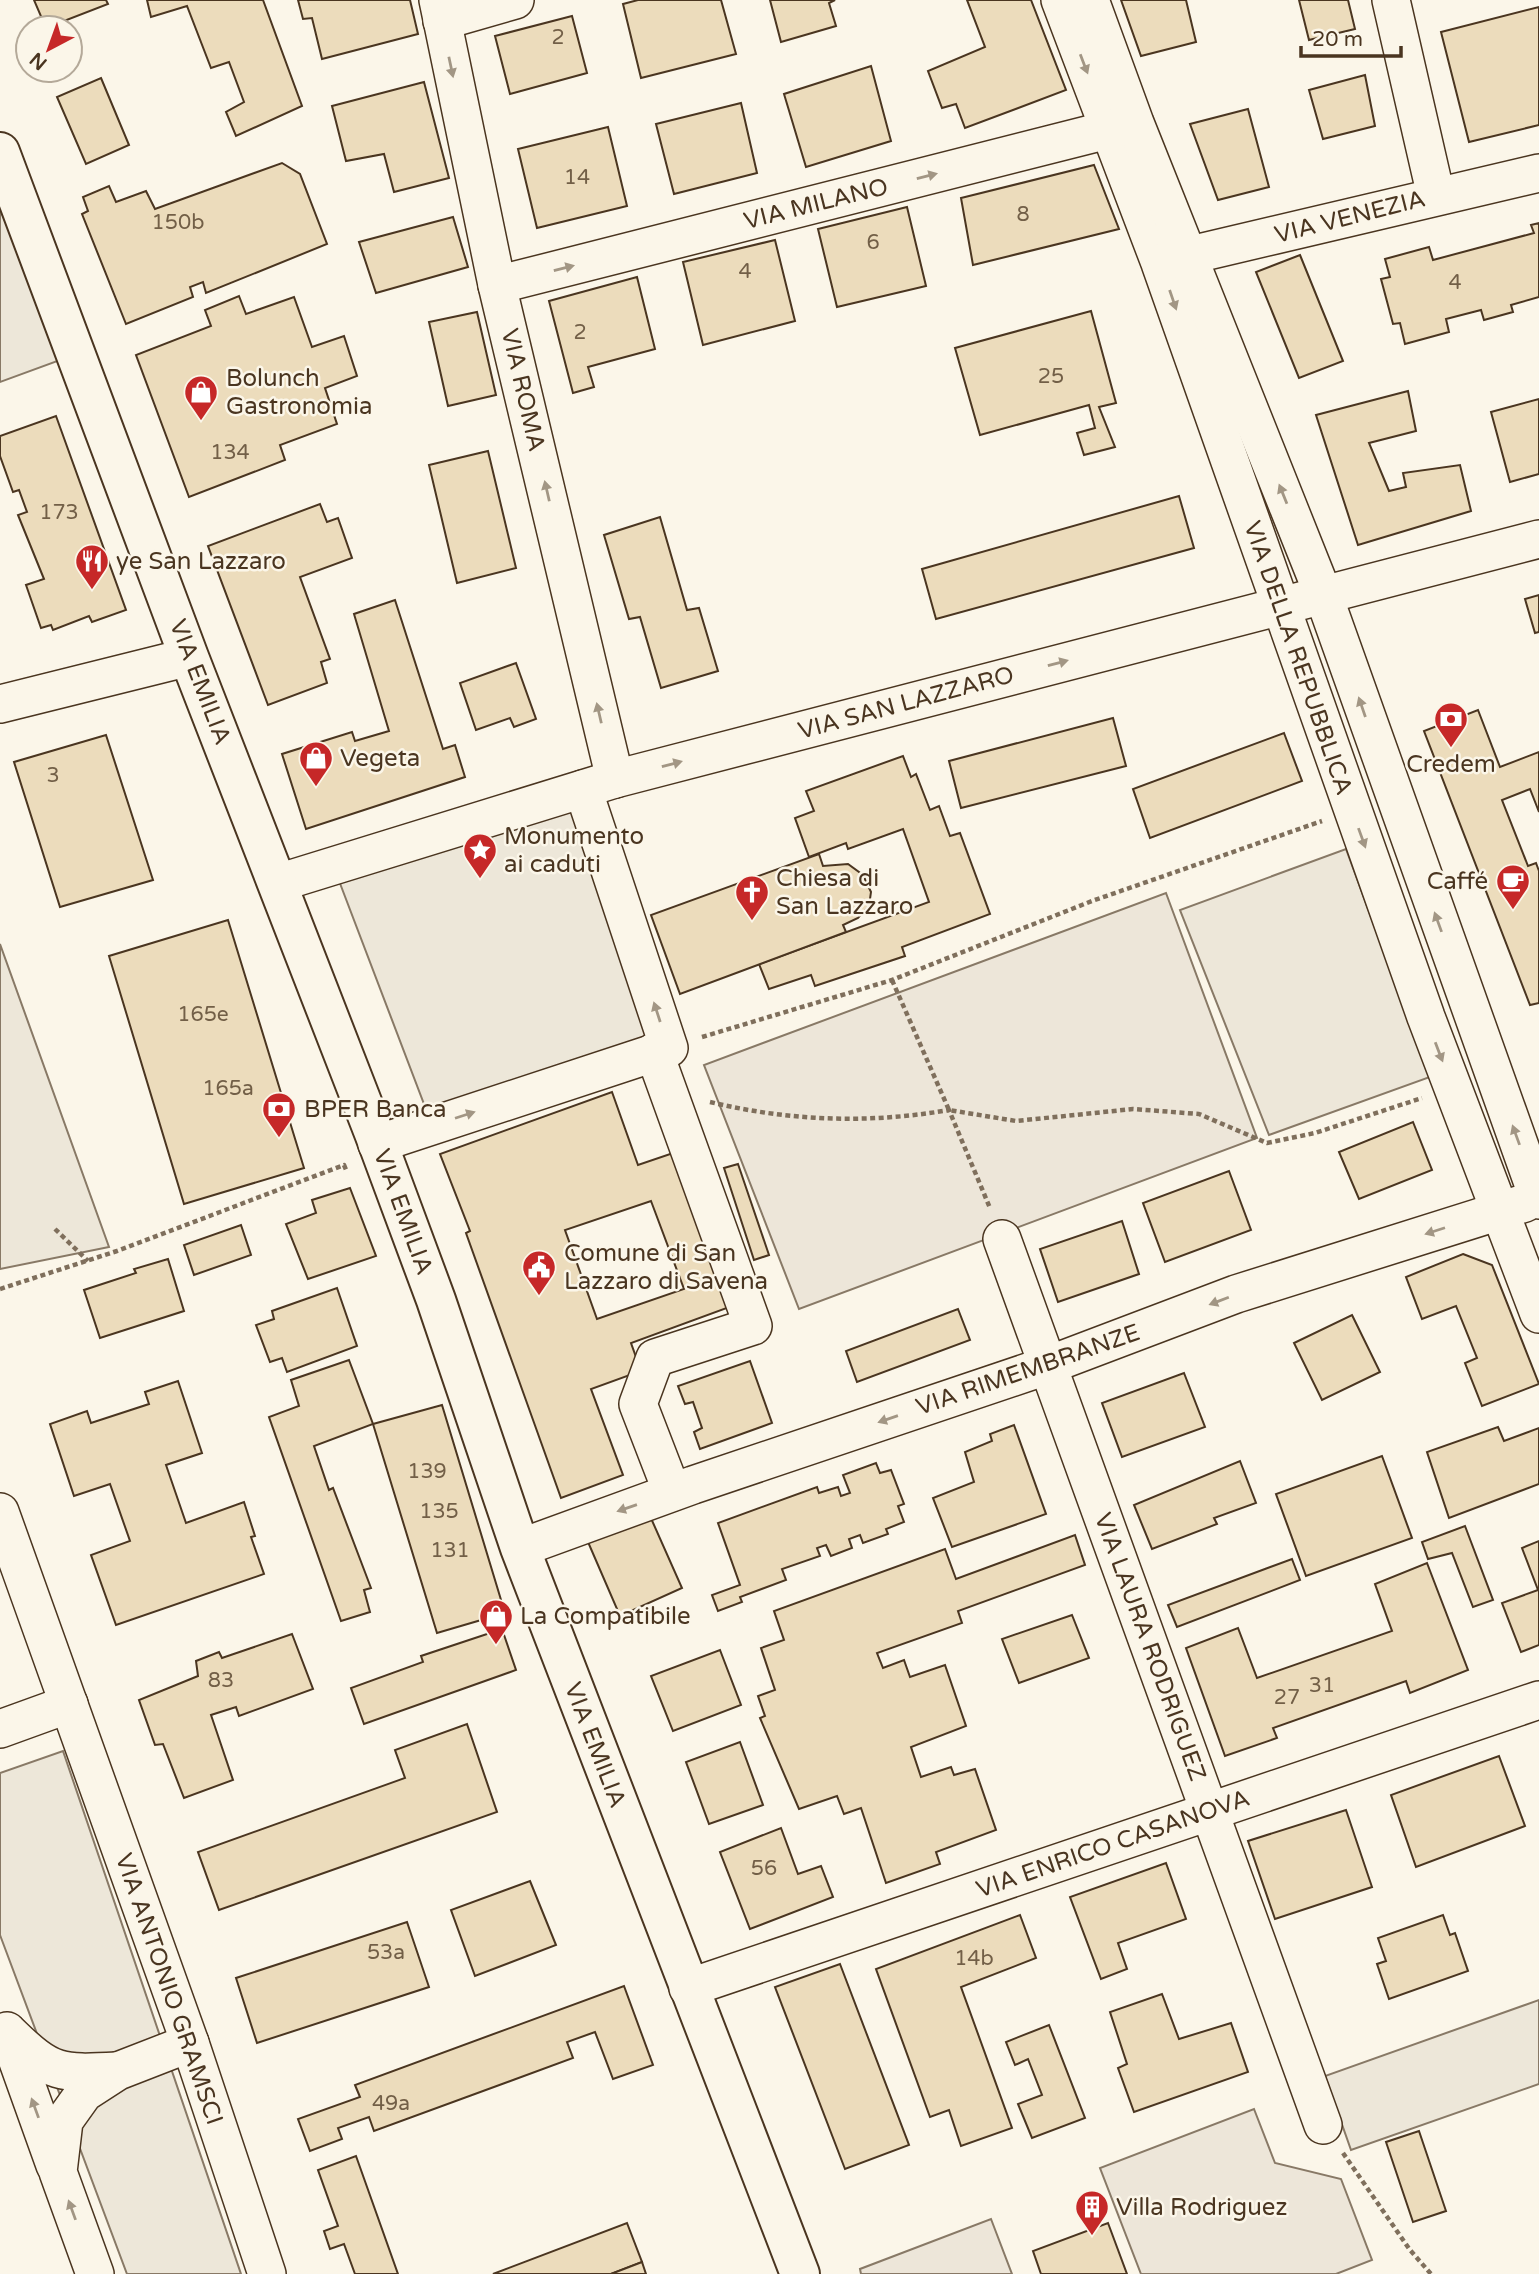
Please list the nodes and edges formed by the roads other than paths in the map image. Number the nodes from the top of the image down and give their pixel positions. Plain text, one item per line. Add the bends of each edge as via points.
1 (516, 0) edge
2 (1060, 0) edge
3 (1090, 0) edge
4 (1391, 0) edge
5 (440, 10) edge
6 (1122, 127) junction
7 (0, 152) edge
8 (1539, 173) edge
9 (1436, 196) junction
10 (1174, 260) junction
11 (498, 285) junction
12 (1539, 539) edge
13 (1323, 594) junction
14 (1279, 605) junction
15 (189, 657) junction
16 (0, 704) edge
17 (599, 784) junction
18 (278, 883) junction
19 (662, 1050) junction
20 (377, 1144) junction
21 (1539, 1199) edge
22 (1500, 1210) junction
23 (1002, 1240) road end
24 (1539, 1314) edge
25 (1046, 1366) junction
26 (672, 1492) junction
27 (0, 1512) edge
28 (520, 1548) junction
29 (1539, 1700) edge
30 (69, 1704) junction
31 (0, 1729) edge
32 (1210, 1811) junction
33 (688, 1988) junction
34 (4, 2021) edge
35 (190, 2043) junction
36 (118, 2071) junction
37 (1323, 2125) road end
38 (58, 2172) junction
39 (95, 2274) edge
40 (267, 2274) edge
41 (800, 2274) edge

1 - 5 street
2 -> 6 street, VIA DELLA REPUBBLICA
3 - 6 street, VIA DELLA REPUBBLICA
4 - 9 street
5 -> 11 street, VIA ROMA
6 - 10 street, VIA DELLA REPUBBLICA
11 -> 6 street, VIA MILANO
7 - 15 main road, VIA EMILIA
8 - 9 street, VIA VENEZIA
9 - 10 street, VIA VENEZIA
13 -> 10 street, VIA DELLA REPUBBLICA
10 -> 14 street, VIA DELLA REPUBBLICA
17 -> 11 street, VIA ROMA
12 - 13 street, VIA SAN LAZZARO
13 - 14 street, VIA SAN LAZZARO
21 -> 13 street, VIA DELLA REPUBBLICA
17 -> 14 street, VIA SAN LAZZARO
14 -> 22 street, VIA DELLA REPUBBLICA
15 - 16 street
15 - 18 main road, VIA EMILIA
17 - 18 street, VIA SAN LAZZARO
19 -> 17 street, VIA ROMA
18 - 20 main road, VIA EMILIA
20 -> 19 street
19 - 26 street, VIA ROMA via 753,1326 655,1358 638,1405
20 - 28 main road, VIA EMILIA via 436,1300
21 - 22 street, VIA RIMEMBRANZE
22 - 24 street, VIA DELLA REPUBBLICA
22 -> 25 street, VIA RIMEMBRANZE via 1236,1294
23 - 25 street, VIA LAURA RODRIGUEZ
25 -> 26 street, VIA RIMEMBRANZE
25 - 32 street, VIA LAURA RODRIGUEZ
26 -> 28 street, VIA RIMEMBRANZE
27 - 30 street, VIA ANTONIO GRAMSCI
28 - 33 main road, VIA EMILIA
29 - 32 street, VIA ENRICO CASANOVA
30 - 31 street
30 - 35 street, VIA ANTONIO GRAMSCI
32 - 33 street, VIA ENRICO CASANOVA
32 - 37 street, VIA LAURA RODRIGUEZ
33 - 41 main road, VIA EMILIA
34 - 36 street via 41,2063 71,2074
38 -> 34 street
35 - 36 street
35 - 40 street, VIA ANTONIO GRAMSCI
36 - 38 street via 84,2093 64,2121
39 -> 38 street

